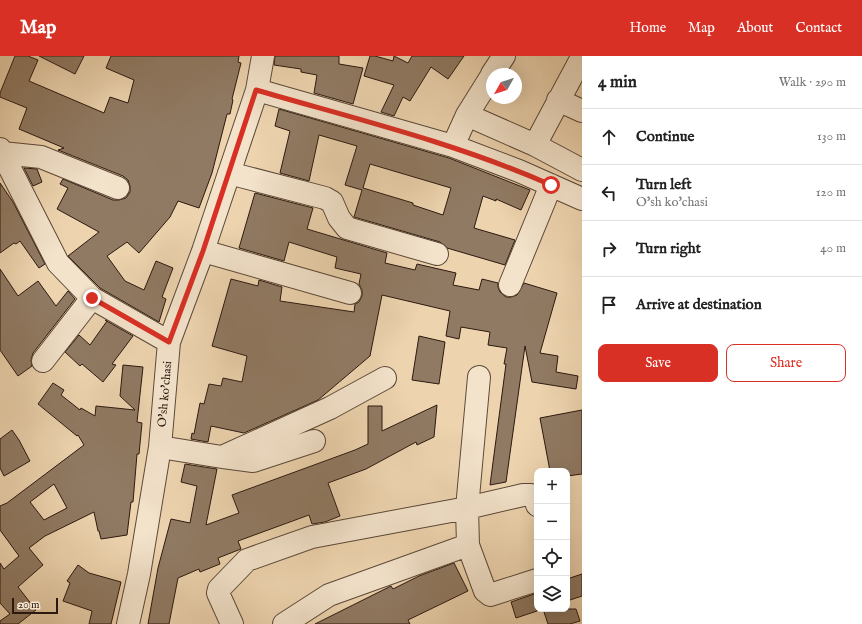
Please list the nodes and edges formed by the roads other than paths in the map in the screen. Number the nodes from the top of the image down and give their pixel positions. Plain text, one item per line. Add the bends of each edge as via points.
1 (263, 56) edge
2 (504, 56) edge
3 (582, 57) edge
4 (496, 68) edge
5 (486, 84) edge
6 (256, 90) junction
7 (558, 100) junction
8 (582, 111) edge
9 (467, 115) junction
10 (535, 145) junction
11 (453, 146) junction
12 (1, 151) edge
13 (582, 170) edge
14 (229, 173) junction
15 (551, 185) junction
16 (118, 188) dead end
17 (582, 199) edge
18 (203, 251) junction
19 (437, 254) dead end
20 (510, 286) dead end
21 (350, 293) dead end
22 (92, 298) junction
23 (169, 342) junction
24 (43, 362) dead end
25 (479, 377) dead end
26 (385, 378) dead end
27 (314, 441) dead end
28 (160, 447) junction
29 (222, 457) junction
30 (537, 504) edge
31 (467, 508) junction
32 (468, 545) junction
33 (534, 581) edge
34 (288, 623) edge
35 (128, 624) edge
36 (232, 624) edge

1 - 6 street, O'sh ko'chasi
2 - 4 street
3 - 7 street
5 - 9 street
6 - 11 street
6 - 14 street, O'sh ko'chasi
7 - 8 street
7 - 10 street
9 - 10 street
9 - 11 street
10 - 13 street
11 - 15 street
12 - 16 street via 41,157
12 - 22 street via 58,263
14 - 18 street, O'sh ko'chasi
14 - 19 street via 325,198 332,202 347,228
15 - 17 street
15 - 20 street
18 - 21 street
18 - 23 street, O'sh ko'chasi
22 - 23 street
22 - 24 street
23 - 28 street, O'sh ko'chasi
25 - 31 street
26 - 29 street via 330,408
27 - 29 street via 253,461
28 - 29 street
28 - 35 street, O'sh ko'chasi
30 - 31 street via 531,495
31 - 32 street
31 - 36 street via 312,538 247,560 218,593
32 - 33 street via 487,594
32 - 34 street via 330,595

